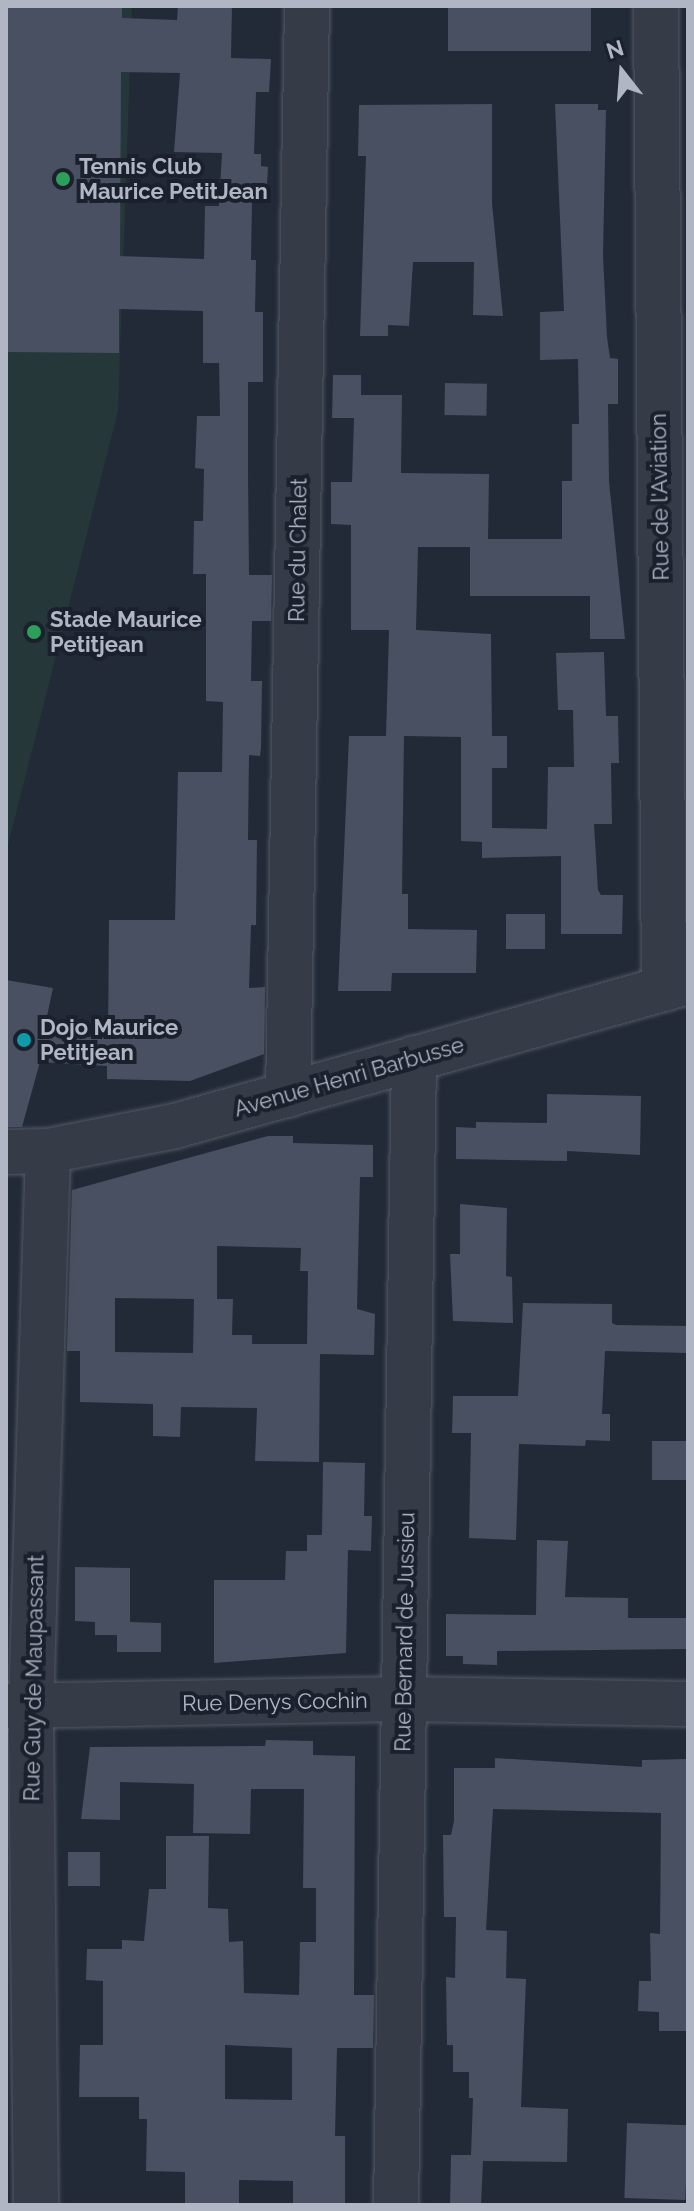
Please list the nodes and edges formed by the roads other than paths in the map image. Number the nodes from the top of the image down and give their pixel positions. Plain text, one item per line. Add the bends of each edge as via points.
1 (307, 6) edge
2 (656, 6) edge
3 (676, 986) edge
4 (414, 1058) junction
5 (288, 1095) junction
6 (27, 1152) edge
7 (403, 1699) junction
8 (688, 1704) edge
9 (18, 1707) edge
10 (36, 2205) edge
11 (396, 2205) edge

1 - 5 street, Rue du Chalet
2 - 3 street, Rue de l'Aviation
3 - 4 street, Avenue Henri Barbusse
4 - 5 street, Avenue Henri Barbusse
4 - 7 street, Rue Bernard de Jussieu
5 - 6 street, Avenue Henri Barbusse via 175,1126
6 - 9 street, Rue Guy de Maupassant
7 - 8 street, Rue Denys Cochin
7 - 9 street, Rue Denys Cochin
7 - 11 street, Rue Bernard de Jussieu
9 - 10 street, Rue Guy de Maupassant

